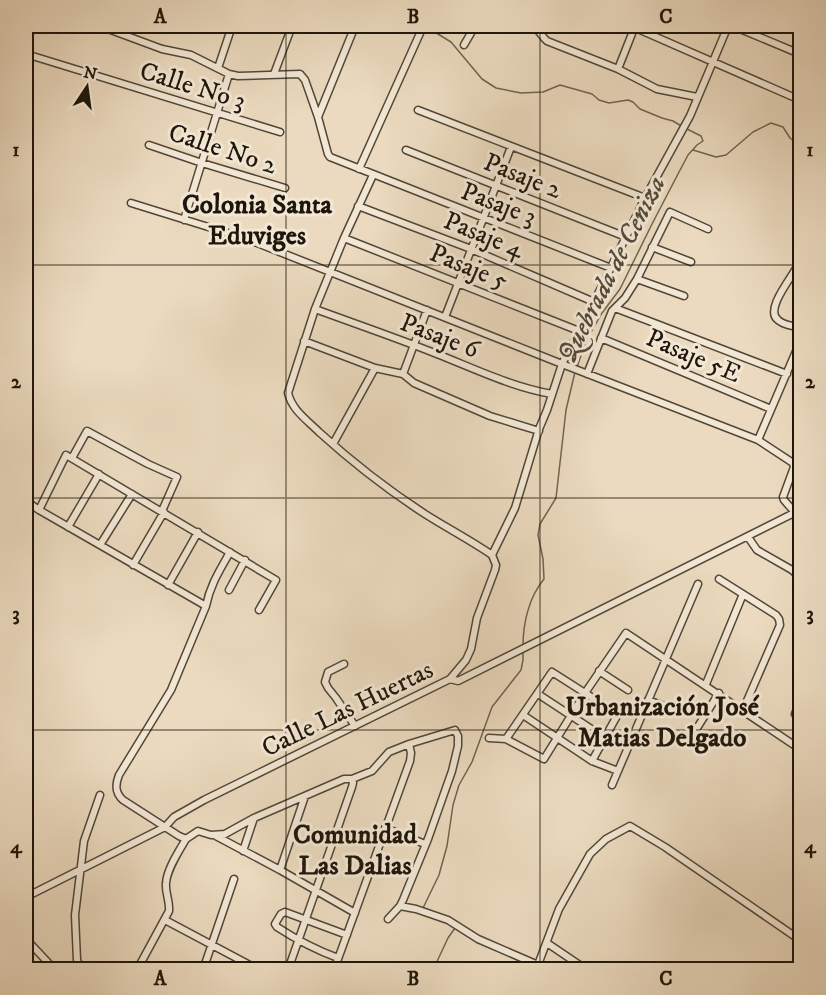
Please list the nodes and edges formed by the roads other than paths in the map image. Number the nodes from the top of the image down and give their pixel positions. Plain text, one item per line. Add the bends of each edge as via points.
1 (34, 26) edge
2 (100, 26) edge
3 (232, 26) edge
4 (292, 26) edge
5 (354, 26) edge
6 (475, 26) edge
7 (536, 26) edge
8 (634, 26) edge
9 (728, 26) edge
10 (733, 26) edge
11 (421, 31) dead end
12 (26, 38) edge
13 (464, 45) dead end
14 (26, 54) edge
15 (801, 54) edge
16 (713, 62) junction
17 (218, 68) junction
18 (618, 69) junction
19 (229, 74) junction
20 (274, 74) junction
21 (697, 97) junction
22 (801, 100) edge
23 (417, 110) dead end
24 (218, 113) junction
25 (318, 117) junction
26 (280, 132) dead end
27 (149, 145) dead end
28 (511, 147) junction
29 (406, 150) dead end
30 (202, 164) junction
31 (359, 169) junction
32 (373, 175) junction
33 (496, 185) junction
34 (285, 188) dead end
35 (645, 198) junction
36 (131, 203) dead end
37 (358, 206) junction
38 (483, 218) junction
39 (184, 220) junction
40 (708, 229) dead end
41 (626, 237) junction
42 (344, 238) junction
43 (652, 247) junction
44 (471, 249) junction
45 (801, 261) edge
46 (691, 262) dead end
47 (611, 268) junction
48 (329, 273) junction
49 (637, 279) junction
50 (457, 282) junction
51 (684, 296) dead end
52 (594, 302) junction
53 (615, 308) junction
54 (315, 309) junction
55 (427, 310) junction
56 (445, 317) junction
57 (801, 328) edge
58 (579, 331) junction
59 (602, 338) junction
60 (304, 341) junction
61 (801, 342) edge
62 (414, 345) junction
63 (562, 364) junction
64 (375, 368) junction
65 (403, 374) junction
66 (587, 374) junction
67 (787, 374) junction
68 (552, 394) junction
69 (771, 409) junction
70 (539, 431) junction
71 (758, 440) junction
72 (333, 444) junction
73 (72, 458) junction
74 (99, 474) junction
75 (132, 494) junction
76 (26, 501) edge
77 (39, 510) junction
78 (163, 512) junction
79 (799, 513) edge
80 (68, 527) junction
81 (198, 532) junction
82 (748, 537) junction
83 (100, 545) junction
84 (230, 552) junction
85 (492, 555) junction
86 (245, 560) junction
87 (134, 565) junction
88 (801, 578) edge
89 (719, 579) dead end
90 (698, 584) dead end
91 (168, 585) junction
92 (229, 590) dead end
93 (743, 594) junction
94 (206, 606) junction
95 (259, 610) dead end
96 (667, 659) junction
97 (344, 664) dead end
98 (599, 671) junction
99 (450, 679) junction
100 (706, 684) junction
101 (628, 690) dead end
102 (585, 693) junction
103 (719, 693) junction
104 (538, 694) junction
105 (648, 700) junction
106 (801, 701) edge
107 (744, 710) junction
108 (681, 713) dead end
109 (523, 715) junction
110 (571, 715) junction
111 (798, 716) edge
112 (356, 726) junction
113 (692, 736) dead end
114 (489, 738) dead end
115 (557, 738) junction
116 (605, 738) junction
117 (506, 739) junction
118 (409, 744) junction
119 (801, 749) edge
120 (592, 761) junction
121 (618, 771) junction
122 (352, 779) junction
123 (612, 785) dead end
124 (100, 795) dead end
125 (305, 796) junction
126 (254, 818) junction
127 (165, 827) junction
128 (385, 828) junction
129 (214, 835) junction
130 (186, 839) junction
131 (425, 844) junction
132 (243, 851) junction
133 (81, 870) junction
134 (279, 870) junction
135 (234, 879) dead end
136 (317, 891) junction
137 (26, 897) edge
138 (400, 906) junction
139 (355, 913) junction
140 (388, 919) dead end
141 (306, 920) junction
142 (165, 921) junction
143 (347, 935) junction
144 (26, 939) edge
145 (801, 940) edge
146 (298, 941) junction
147 (547, 943) junction
148 (212, 945) junction
149 (338, 958) junction
150 (537, 967) edge
151 (55, 969) edge
152 (81, 969) edge
153 (137, 969) edge
154 (203, 969) edge
155 (259, 969) edge
156 (288, 969) edge
157 (334, 969) edge
158 (587, 969) edge

1 - 12 street
2 - 17 street via 162,49 191,55
3 - 17 street
4 - 20 street
5 - 25 street
6 - 13 street
7 - 18 street via 547,41
8 - 16 street
8 - 18 street
9 - 16 street
10 - 15 street
11 - 31 street
14 - 24 street, Calle No 3
16 - 21 street
16 - 22 street
17 - 19 street
18 - 21 street via 657,89
19 - 20 street
19 - 24 street
20 - 25 street via 303,76
21 - 35 street
23 - 28 street
24 - 26 street, Calle No 3
24 - 30 street
25 - 31 street, Pasaje 3 via 330,158
27 - 30 street, Calle No 2
28 - 33 street
28 - 35 street
29 - 33 street, Pasaje 2
30 - 34 street, Calle No 2
30 - 39 street
31 - 32 street, Pasaje 3
32 - 37 street
32 - 38 street, Pasaje 3
33 - 38 street
33 - 41 street, Pasaje 2
35 - 41 street
36 - 39 street
37 - 42 street
37 - 44 street, Pasaje 4
38 - 44 street
38 - 47 street, Pasaje 3
39 - 48 street via 247,239
40 - 43 street via 670,212
41 - 47 street
42 - 48 street
42 - 50 street, Pasaje 5
43 - 46 street
43 - 49 street
44 - 50 street
44 - 52 street, Pasaje 4
45 - 57 street via 779,295 774,314 779,321
47 - 52 street
48 - 54 street
48 - 55 street
49 - 51 street
49 - 53 street
50 - 56 street
50 - 58 street, Pasaje 5
52 - 58 street
53 - 59 street
53 - 67 street
54 - 60 street
54 - 62 street, Pasaje 6
55 - 56 street
55 - 62 street
56 - 63 street
58 - 63 street
59 - 66 street
59 - 69 street, Pasaje 5E
60 - 64 street
60 - 72 street via 288,393 296,410
61 - 67 street
62 - 65 street
62 - 68 street, Pasaje 6 via 513,384
63 - 66 street
63 - 68 street
64 - 65 street
64 - 72 street
65 - 70 street via 414,383 490,416
66 - 71 street
67 - 69 street
68 - 70 street
69 - 71 street
70 - 85 street via 515,508
71 - 79 street via 794,466 783,497
72 - 85 street via 423,513
73 - 74 street
73 - 77 street via 66,455
73 - 78 street via 87,431 177,477
74 - 75 street
74 - 80 street
75 - 78 street
75 - 83 street
76 - 77 street
77 - 80 street
78 - 81 street
78 - 87 street
79 - 82 street
80 - 83 street
81 - 84 street
81 - 91 street
82 - 88 street via 757,550
82 - 99 street via 458,681
83 - 87 street
84 - 86 street
84 - 94 street via 213,580
85 - 99 street, Calle Las Huertas via 495,570 477,618 471,650
86 - 92 street
86 - 95 street via 276,580
87 - 91 street
89 - 93 street
90 - 96 street
91 - 94 street
93 - 100 street
93 - 107 street via 776,615 780,625
94 - 127 street via 171,690 116,783 119,797
96 - 98 street via 626,633
96 - 100 street
96 - 105 street
97 - 112 street via 328,672 326,682
98 - 101 street
98 - 102 street
99 - 112 street, Calle Las Huertas
100 - 103 street
102 - 104 street via 552,672
102 - 110 street
102 - 116 street via 618,714
103 - 107 street
103 - 113 street
104 - 109 street
104 - 110 street
105 - 108 street
105 - 121 street
106 - 111 street
107 - 119 street
109 - 115 street
109 - 117 street
110 - 115 street
110 - 116 street
112 - 127 street, Calle Las Huertas via 204,800 174,817
114 - 117 street
115 - 117 street via 544,759
115 - 120 street
116 - 120 street
118 - 122 street via 394,750 372,771
118 - 128 street via 410,761
118 - 131 street via 455,730 458,736 452,771
120 - 121 street
121 - 123 street
122 - 125 street
122 - 136 street
124 - 133 street via 84,841
125 - 126 street
125 - 134 street
126 - 129 street via 225,834
126 - 132 street
127 - 130 street
127 - 133 street, Calle Las Huertas
128 - 131 street
128 - 139 street
129 - 130 street via 198,831
129 - 132 street
130 - 142 street via 168,874 170,904
131 - 138 street
132 - 134 street
133 - 137 street, Calle Las Huertas
133 - 152 street via 75,915
134 - 136 street
135 - 148 street
136 - 139 street
136 - 141 street
138 - 140 street
138 - 150 street via 448,920
139 - 143 street
141 - 143 street
141 - 146 street
141 - 146 street via 285,912 275,924
142 - 148 street
142 - 153 street
143 - 149 street
144 - 151 street
145 - 147 street via 630,826 606,839 590,854 559,909
146 - 149 street
146 - 156 street
147 - 150 street
147 - 158 street
148 - 154 street
148 - 155 street
149 - 157 street

